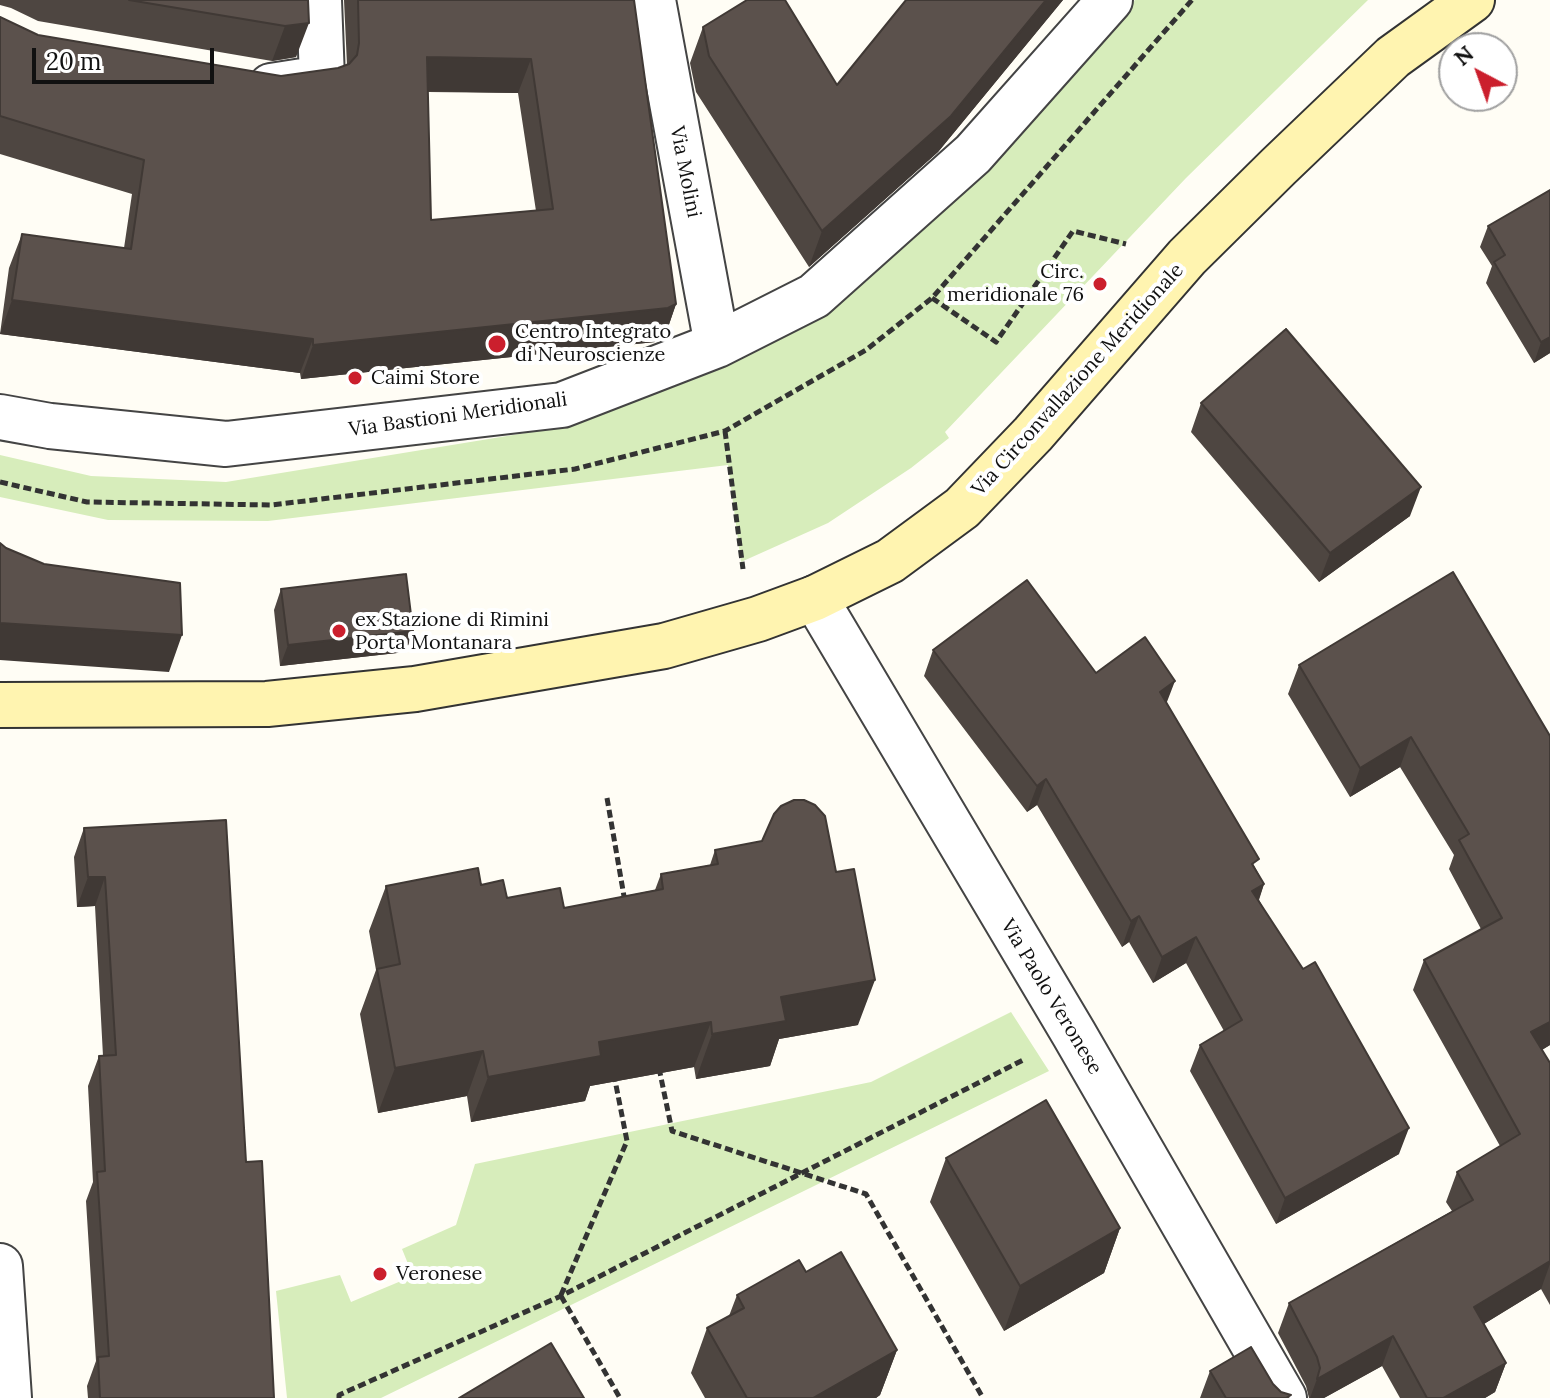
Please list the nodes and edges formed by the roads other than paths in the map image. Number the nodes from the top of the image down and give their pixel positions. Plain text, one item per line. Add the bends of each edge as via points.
1 (319, 0) edge
2 (653, 0) edge
3 (1110, 0) edge
4 (1472, 0) edge
5 (226, 78) edge
6 (717, 345) junction
7 (0, 417) edge
8 (815, 598) junction
9 (0, 706) edge
10 (0, 1266) edge
11 (9, 1398) edge
12 (1284, 1398) edge

1 - 5 street via 322,78 272,86
2 - 6 street, Via Molini
3 - 6 street, Via Bastioni Meridionali via 973,154 854,261 814,296
4 - 8 street, Via Circonvallazione Meridionale via 1393,57 1187,257 962,508 890,561
6 - 7 street, Via Bastioni Meridionali via 562,405 226,444
8 - 9 street, Via Circonvallazione Meridionale via 664,646 415,689 267,704
8 - 12 street, Via Paolo Veronese
10 - 11 street

